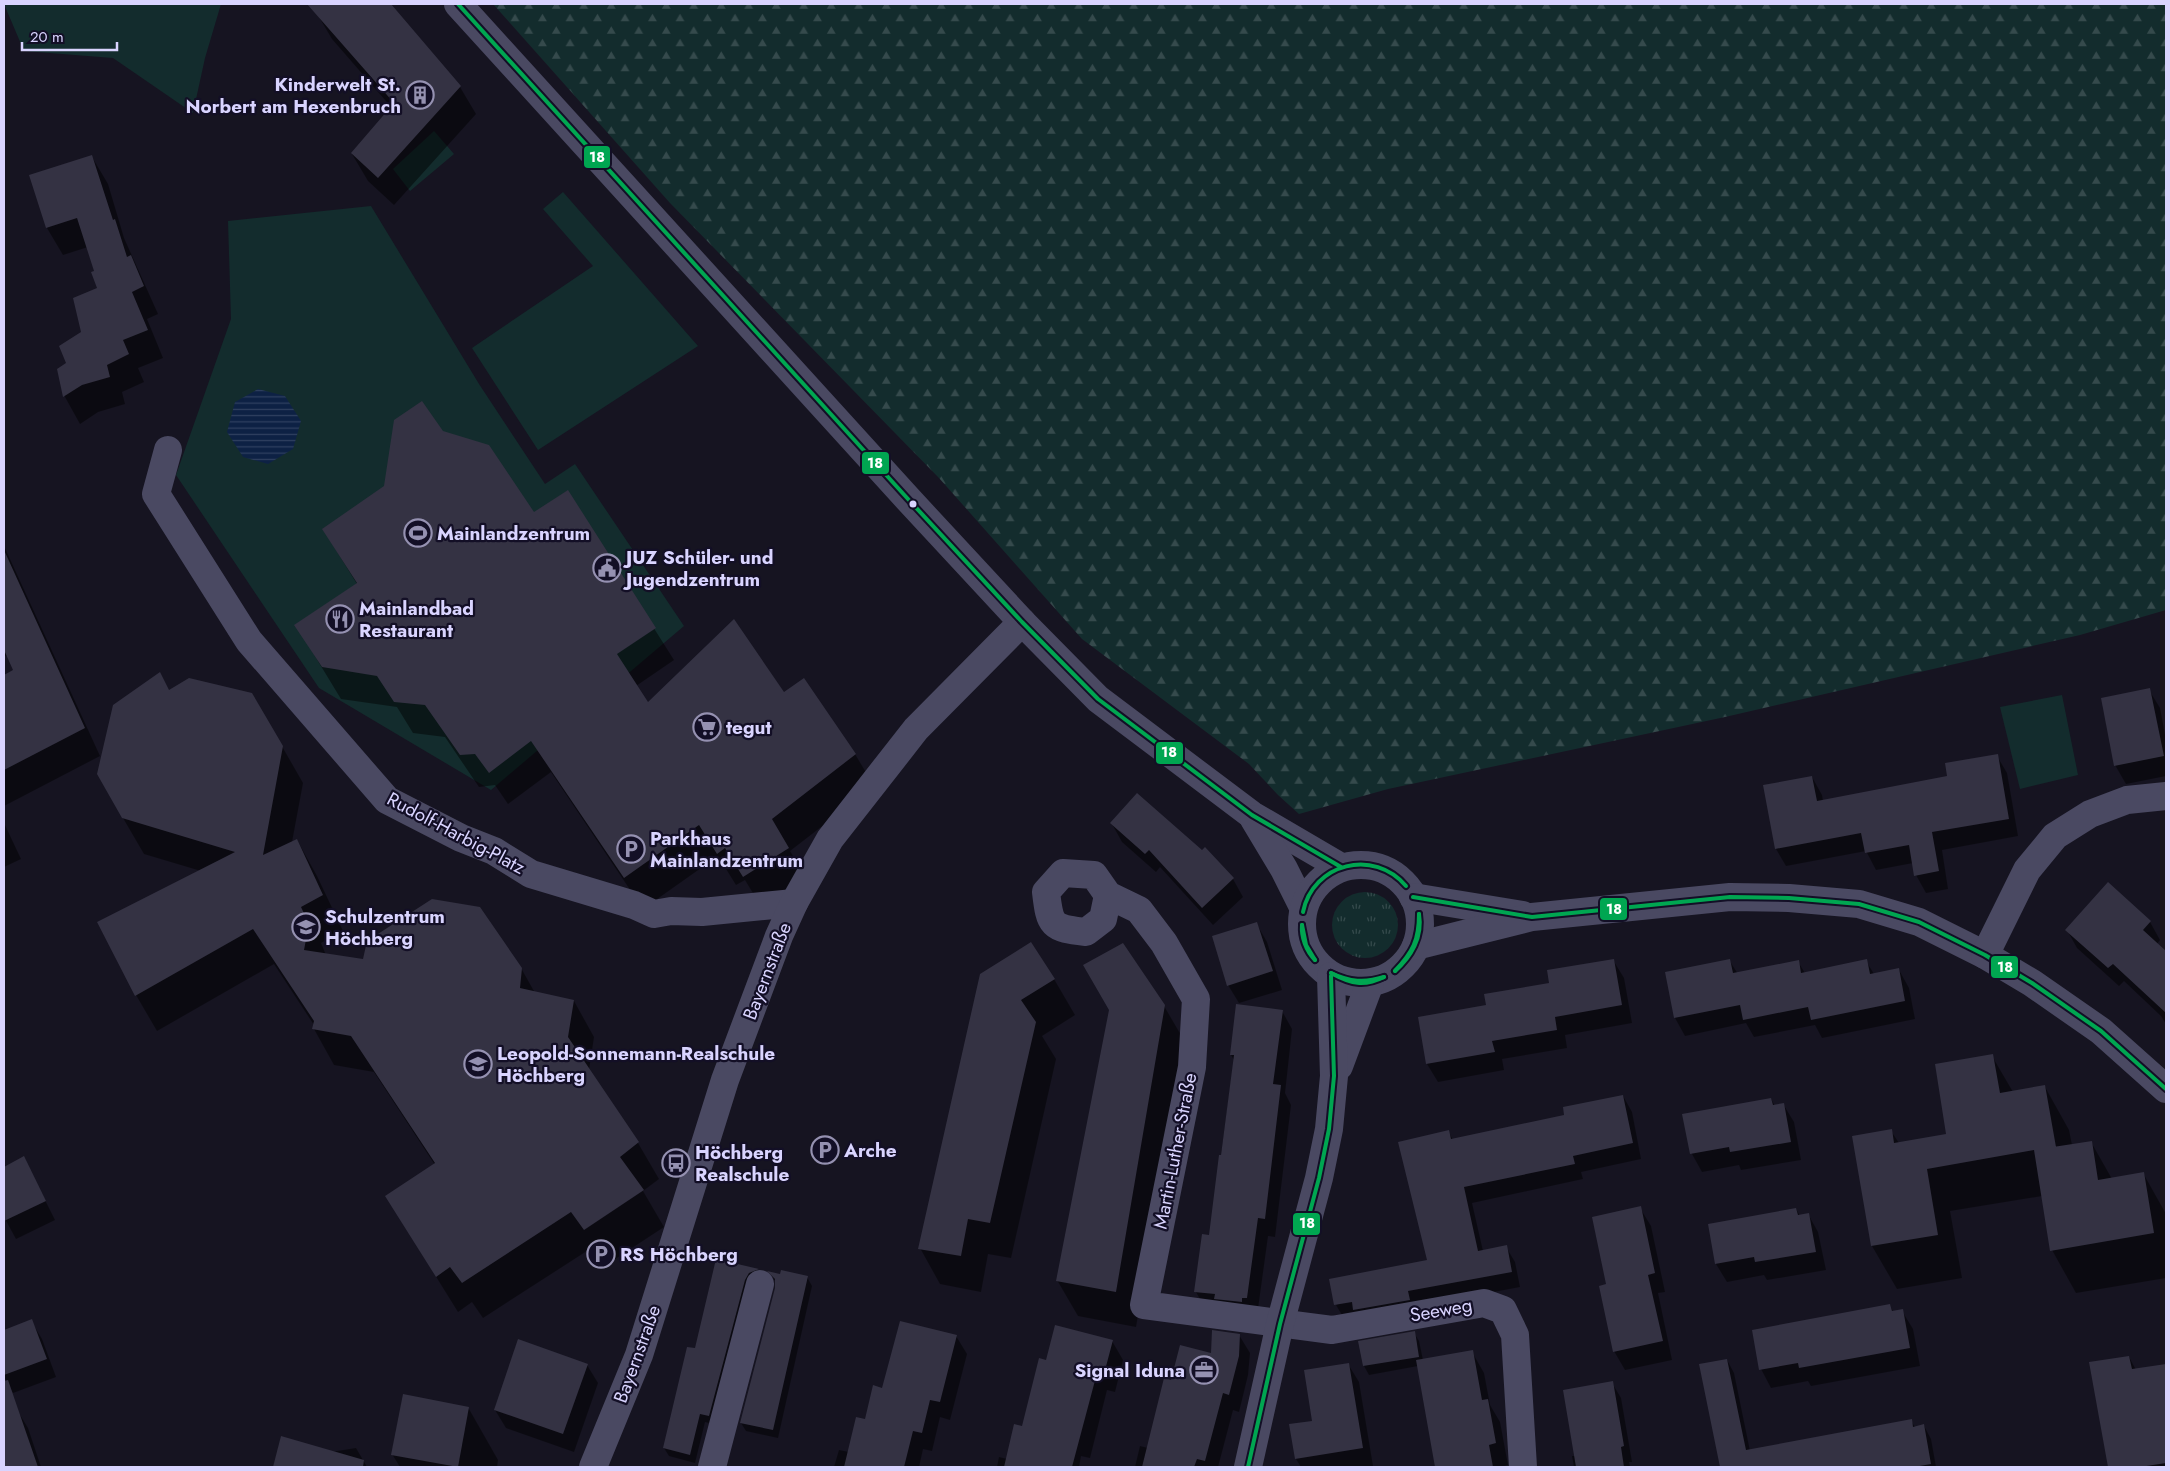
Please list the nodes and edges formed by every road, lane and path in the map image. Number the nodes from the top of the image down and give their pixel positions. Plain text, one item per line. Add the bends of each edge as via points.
1 (458, 4) edge
2 (168, 450) dead end
3 (1022, 622) junction
4 (2166, 796) edge
5 (1252, 816) junction
6 (1341, 867) junction
7 (1108, 896) dead end
8 (1413, 896) junction
9 (794, 903) junction
10 (1303, 907) junction
11 (1532, 917) junction
12 (1416, 946) junction
13 (1985, 955) junction
14 (1331, 976) junction
15 (1370, 983) junction
16 (1334, 1076) junction
17 (2166, 1090) edge
18 (760, 1284) dead end
19 (1280, 1324) junction
20 (593, 1467) edge
21 (712, 1467) edge
22 (1248, 1467) edge
23 (1523, 1467) edge

1 - 3 street
2 - 9 street, Rudolf-Harbig-Platz via 156,494 248,641 387,800 494,851 531,874 654,914
3 - 5 street via 1098,699
3 - 9 street, Bayernstraße via 916,729 830,839
4 - 13 street via 2127,800 2090,814 2055,836 2028,870
5 - 6 street
5 - 10 street
6 - 8 street via 1378,866 1395,875
6 - 10 street via 1324,876 1311,890
7 - 19 street, Martin-Luther-Straße via 1139,910 1164,943 1196,1000 1192,1067 1144,1305
8 - 11 street
8 - 12 street via 1418,906 1420,926
9 - 20 street, Bayernstraße via 725,1080 639,1355
10 - 14 street via 1301,926 1305,945 1316,963
11 - 12 street
11 - 13 street via 1730,897 1851,903 1919,922
12 - 15 street via 1406,964 1390,976
13 - 17 street via 2102,1031
14 - 15 street via 1350,983
14 - 16 street
15 - 16 street
16 - 19 street via 1329,1130 1319,1178
18 - 21 street
19 - 22 street
19 - 23 street, Seeweg via 1332,1330 1484,1303 1503,1310 1515,1335

